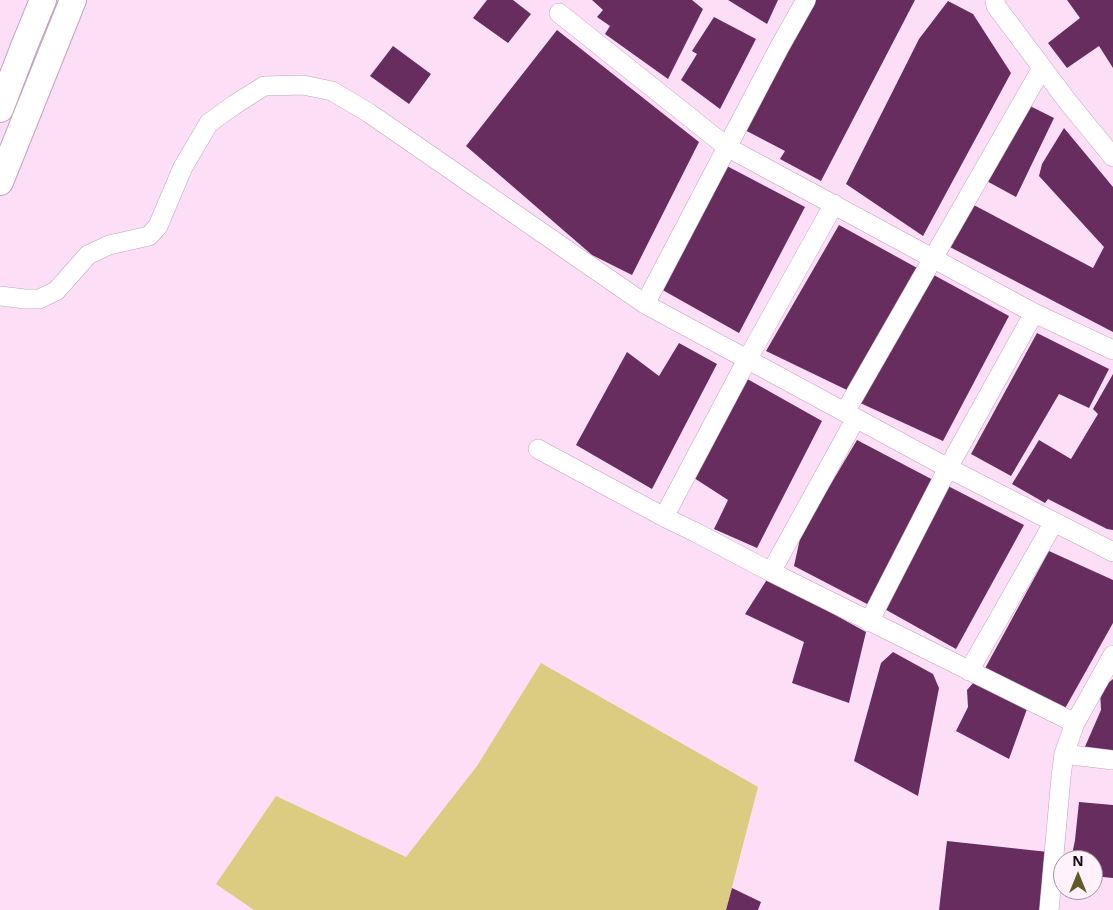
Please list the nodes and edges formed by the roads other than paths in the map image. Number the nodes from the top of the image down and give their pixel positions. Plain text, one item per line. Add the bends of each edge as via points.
1 (43, 0) edge
2 (73, 0) edge
3 (806, 0) edge
4 (992, 2) edge
5 (558, 13) dead end
6 (1042, 68) junction
7 (0, 109) edge
8 (728, 147) junction
9 (1113, 157) edge
10 (0, 182) edge
11 (834, 204) junction
12 (934, 258) junction
13 (0, 296) edge
14 (645, 304) junction
15 (1034, 314) junction
16 (1113, 350) edge
17 (747, 360) junction
18 (850, 415) junction
19 (538, 450) dead end
20 (948, 468) junction
21 (664, 517) junction
22 (1054, 522) junction
23 (1113, 552) edge
24 (771, 572) junction
25 (869, 622) junction
26 (1113, 655) edge
27 (969, 671) junction
28 (1075, 723) junction
29 (1064, 754) junction
30 (1113, 760) edge
31 (1049, 910) edge

1 - 7 street
2 - 10 street
3 - 8 street
4 - 6 street
5 - 8 street
6 - 9 street
6 - 12 street
8 - 11 street
8 - 14 street
11 - 12 street
11 - 17 street
12 - 15 street
12 - 18 street
13 - 14 street via 39,299 56,291 88,255 109,245 149,236 158,226 182,167 209,123 264,86 303,85 332,91 369,113
14 - 17 street
15 - 16 street
15 - 20 street
17 - 18 street
17 - 21 street
18 - 20 street
18 - 24 street
19 - 21 street
20 - 22 street
20 - 25 street
21 - 24 street
22 - 23 street
22 - 27 street
24 - 25 street
25 - 27 street
26 - 28 street
27 - 28 street
28 - 29 street
29 - 30 street
29 - 31 street

